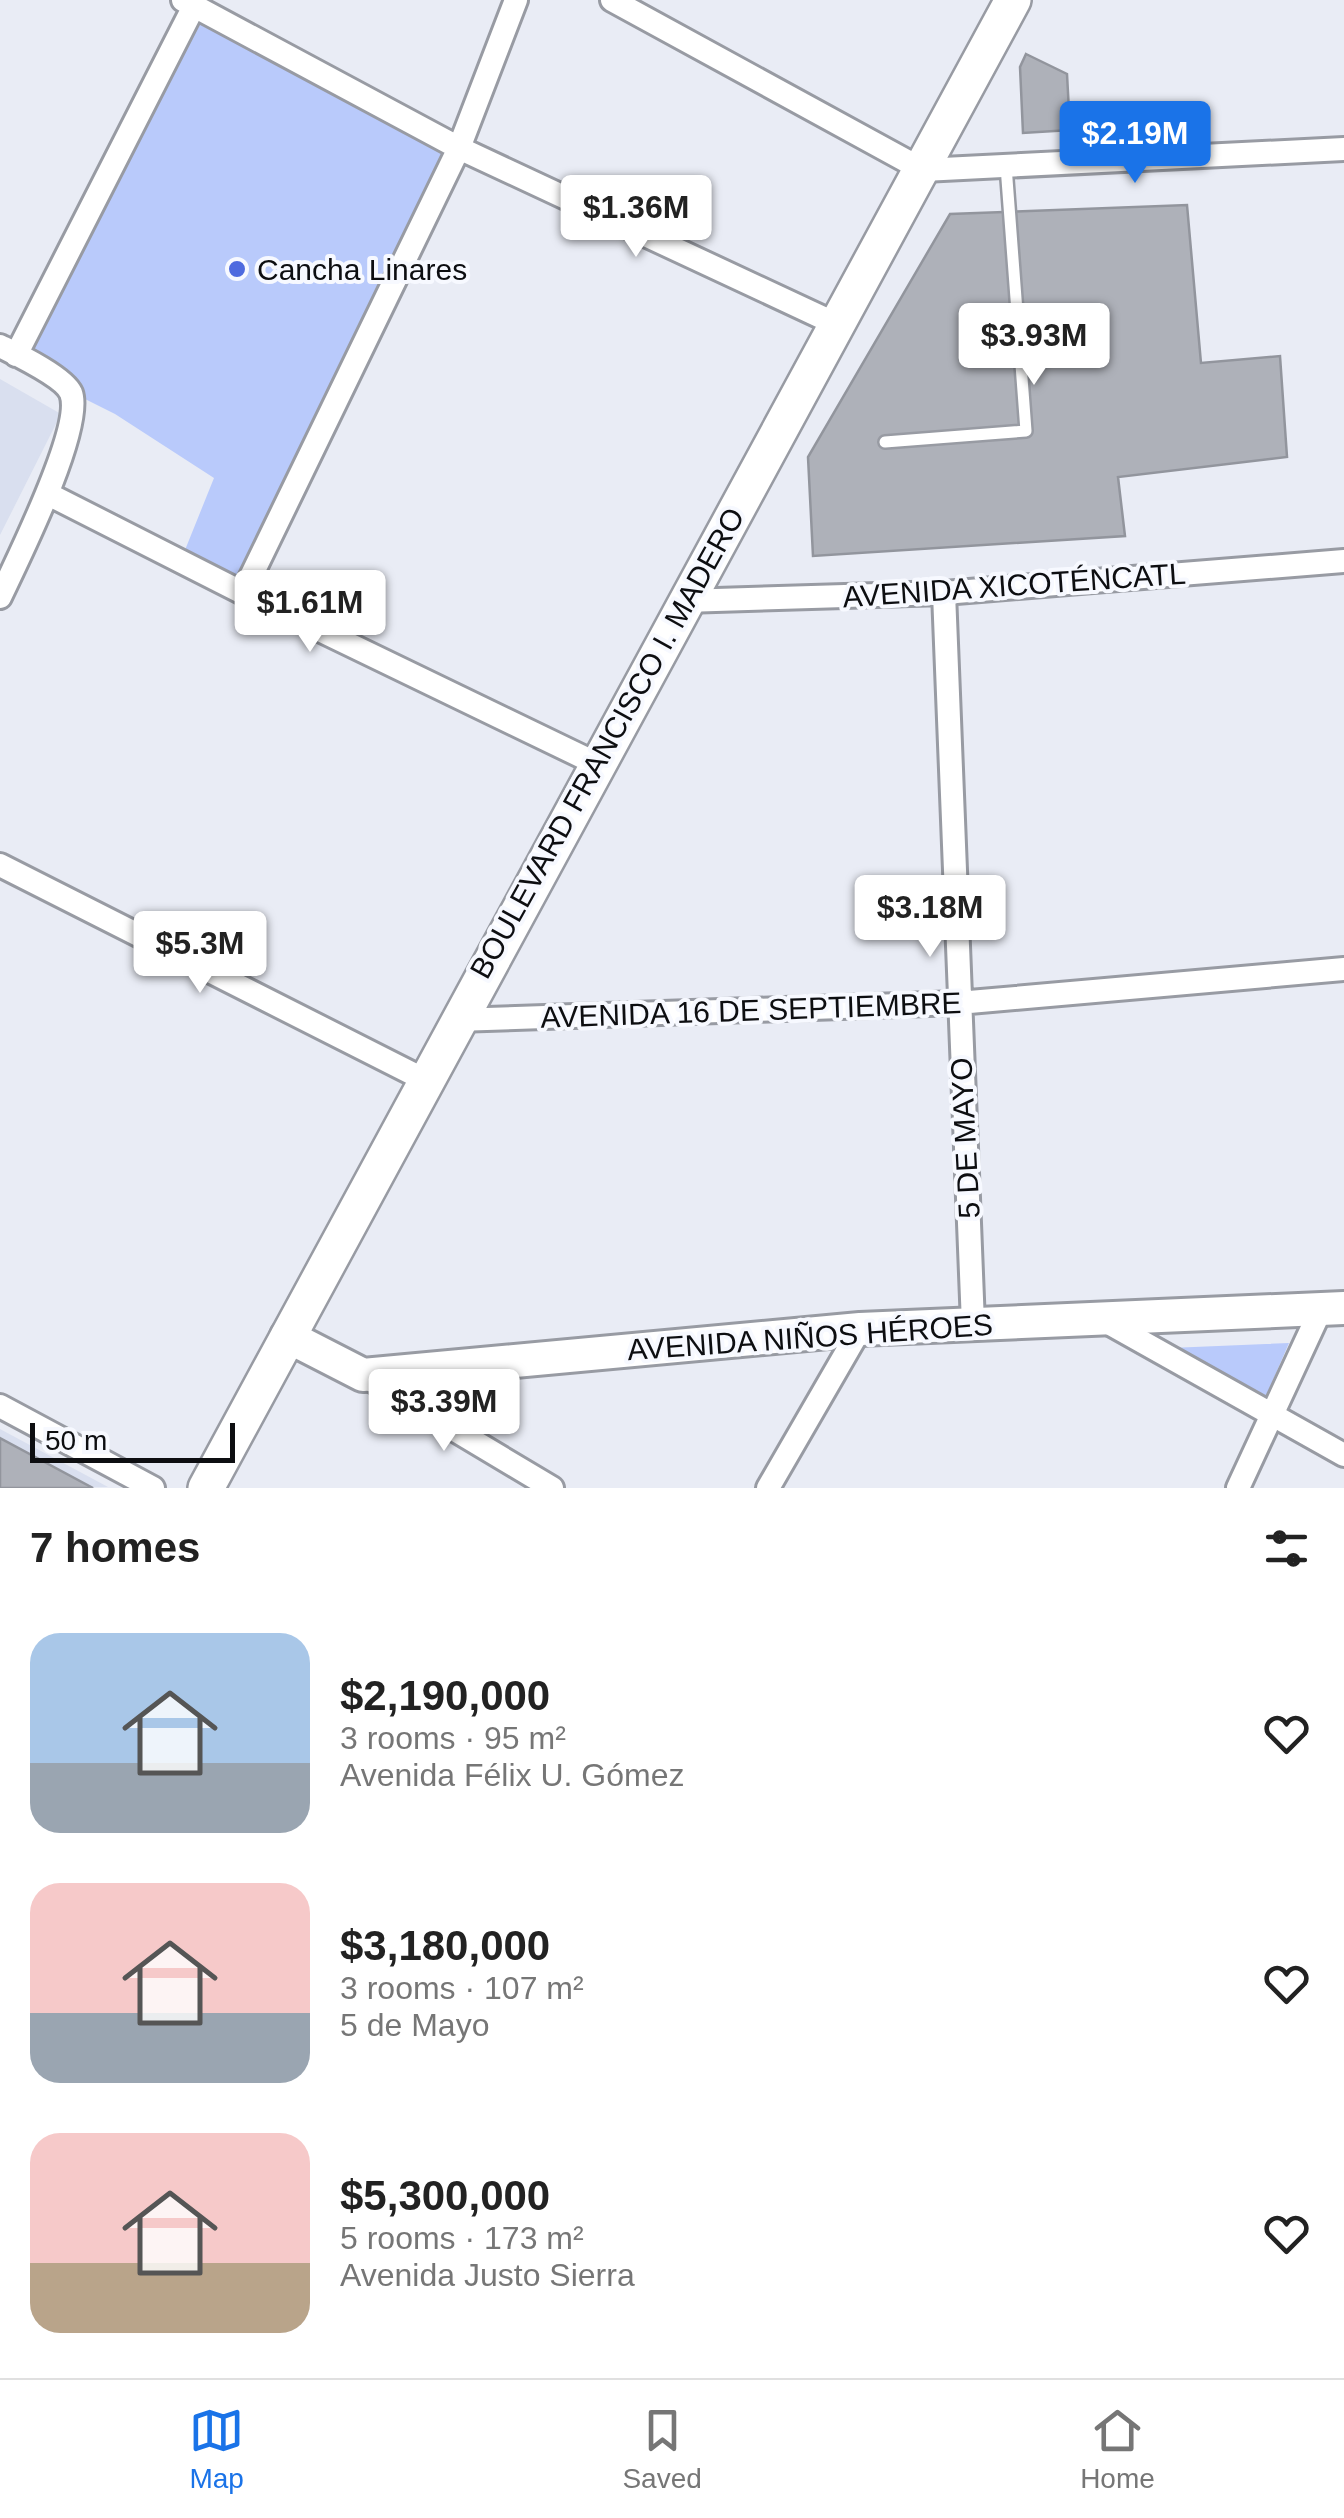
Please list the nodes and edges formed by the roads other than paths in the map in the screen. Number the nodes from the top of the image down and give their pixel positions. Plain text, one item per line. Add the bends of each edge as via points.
1 (516, 0) edge
2 (612, 0) edge
3 (1013, 0) edge
4 (188, 3) edge
5 (458, 148) junction
6 (1344, 149) edge
7 (1006, 166) junction
8 (923, 170) junction
9 (836, 324) junction
10 (8, 350) edge
11 (886, 442) dead end
12 (50, 494) junction
13 (1344, 561) edge
14 (243, 594) junction
15 (944, 594) junction
16 (0, 597) edge
17 (684, 601) junction
18 (595, 763) junction
19 (0, 866) edge
20 (1344, 969) edge
21 (958, 1003) junction
22 (456, 1020) junction
23 (424, 1080) junction
24 (1332, 1309) edge
25 (1105, 1320) junction
26 (973, 1324) junction
27 (860, 1329) junction
28 (286, 1336) junction
29 (363, 1375) junction
30 (0, 1406) edge
31 (1272, 1418) junction
32 (1344, 1455) edge
33 (153, 1488) edge
34 (206, 1488) edge
35 (552, 1488) edge
36 (768, 1488) edge
37 (1238, 1488) edge

1 - 5 street
2 - 8 street
3 - 8 main road, BOULEVARD FRANCISCO I. MADERO
4 - 5 street
4 - 10 street
5 - 9 street
5 - 14 street
6 - 7 street
7 - 8 street
7 - 11 lane via 1026,431
8 - 9 main road, BOULEVARD FRANCISCO I. MADERO
9 - 17 main road, BOULEVARD FRANCISCO I. MADERO
10 - 12 street via 71,392
12 - 14 street
12 - 16 street
13 - 15 street, AVENIDA XICOTÉNCATL
14 - 18 street
15 - 17 street, AVENIDA XICOTÉNCATL
15 - 21 street, 5 DE MAYO
17 - 18 main road, BOULEVARD FRANCISCO I. MADERO
18 - 22 main road, BOULEVARD FRANCISCO I. MADERO
19 - 23 street
20 - 21 street, AVENIDA 16 DE SEPTIEMBRE
21 - 22 street, AVENIDA 16 DE SEPTIEMBRE
21 - 26 street, 5 DE MAYO
22 - 23 main road, BOULEVARD FRANCISCO I. MADERO
23 - 28 main road, BOULEVARD FRANCISCO I. MADERO
24 - 25 street, AVENIDA NIÑOS HÉROES
24 - 31 street
25 - 26 street, AVENIDA NIÑOS HÉROES
25 - 31 street
26 - 27 street, AVENIDA NIÑOS HÉROES
27 - 29 street, AVENIDA NIÑOS HÉROES
27 - 36 street
28 - 29 street
28 - 34 main road, BOULEVARD FRANCISCO I. MADERO
29 - 35 street
30 - 33 street
31 - 32 street
31 - 37 street

